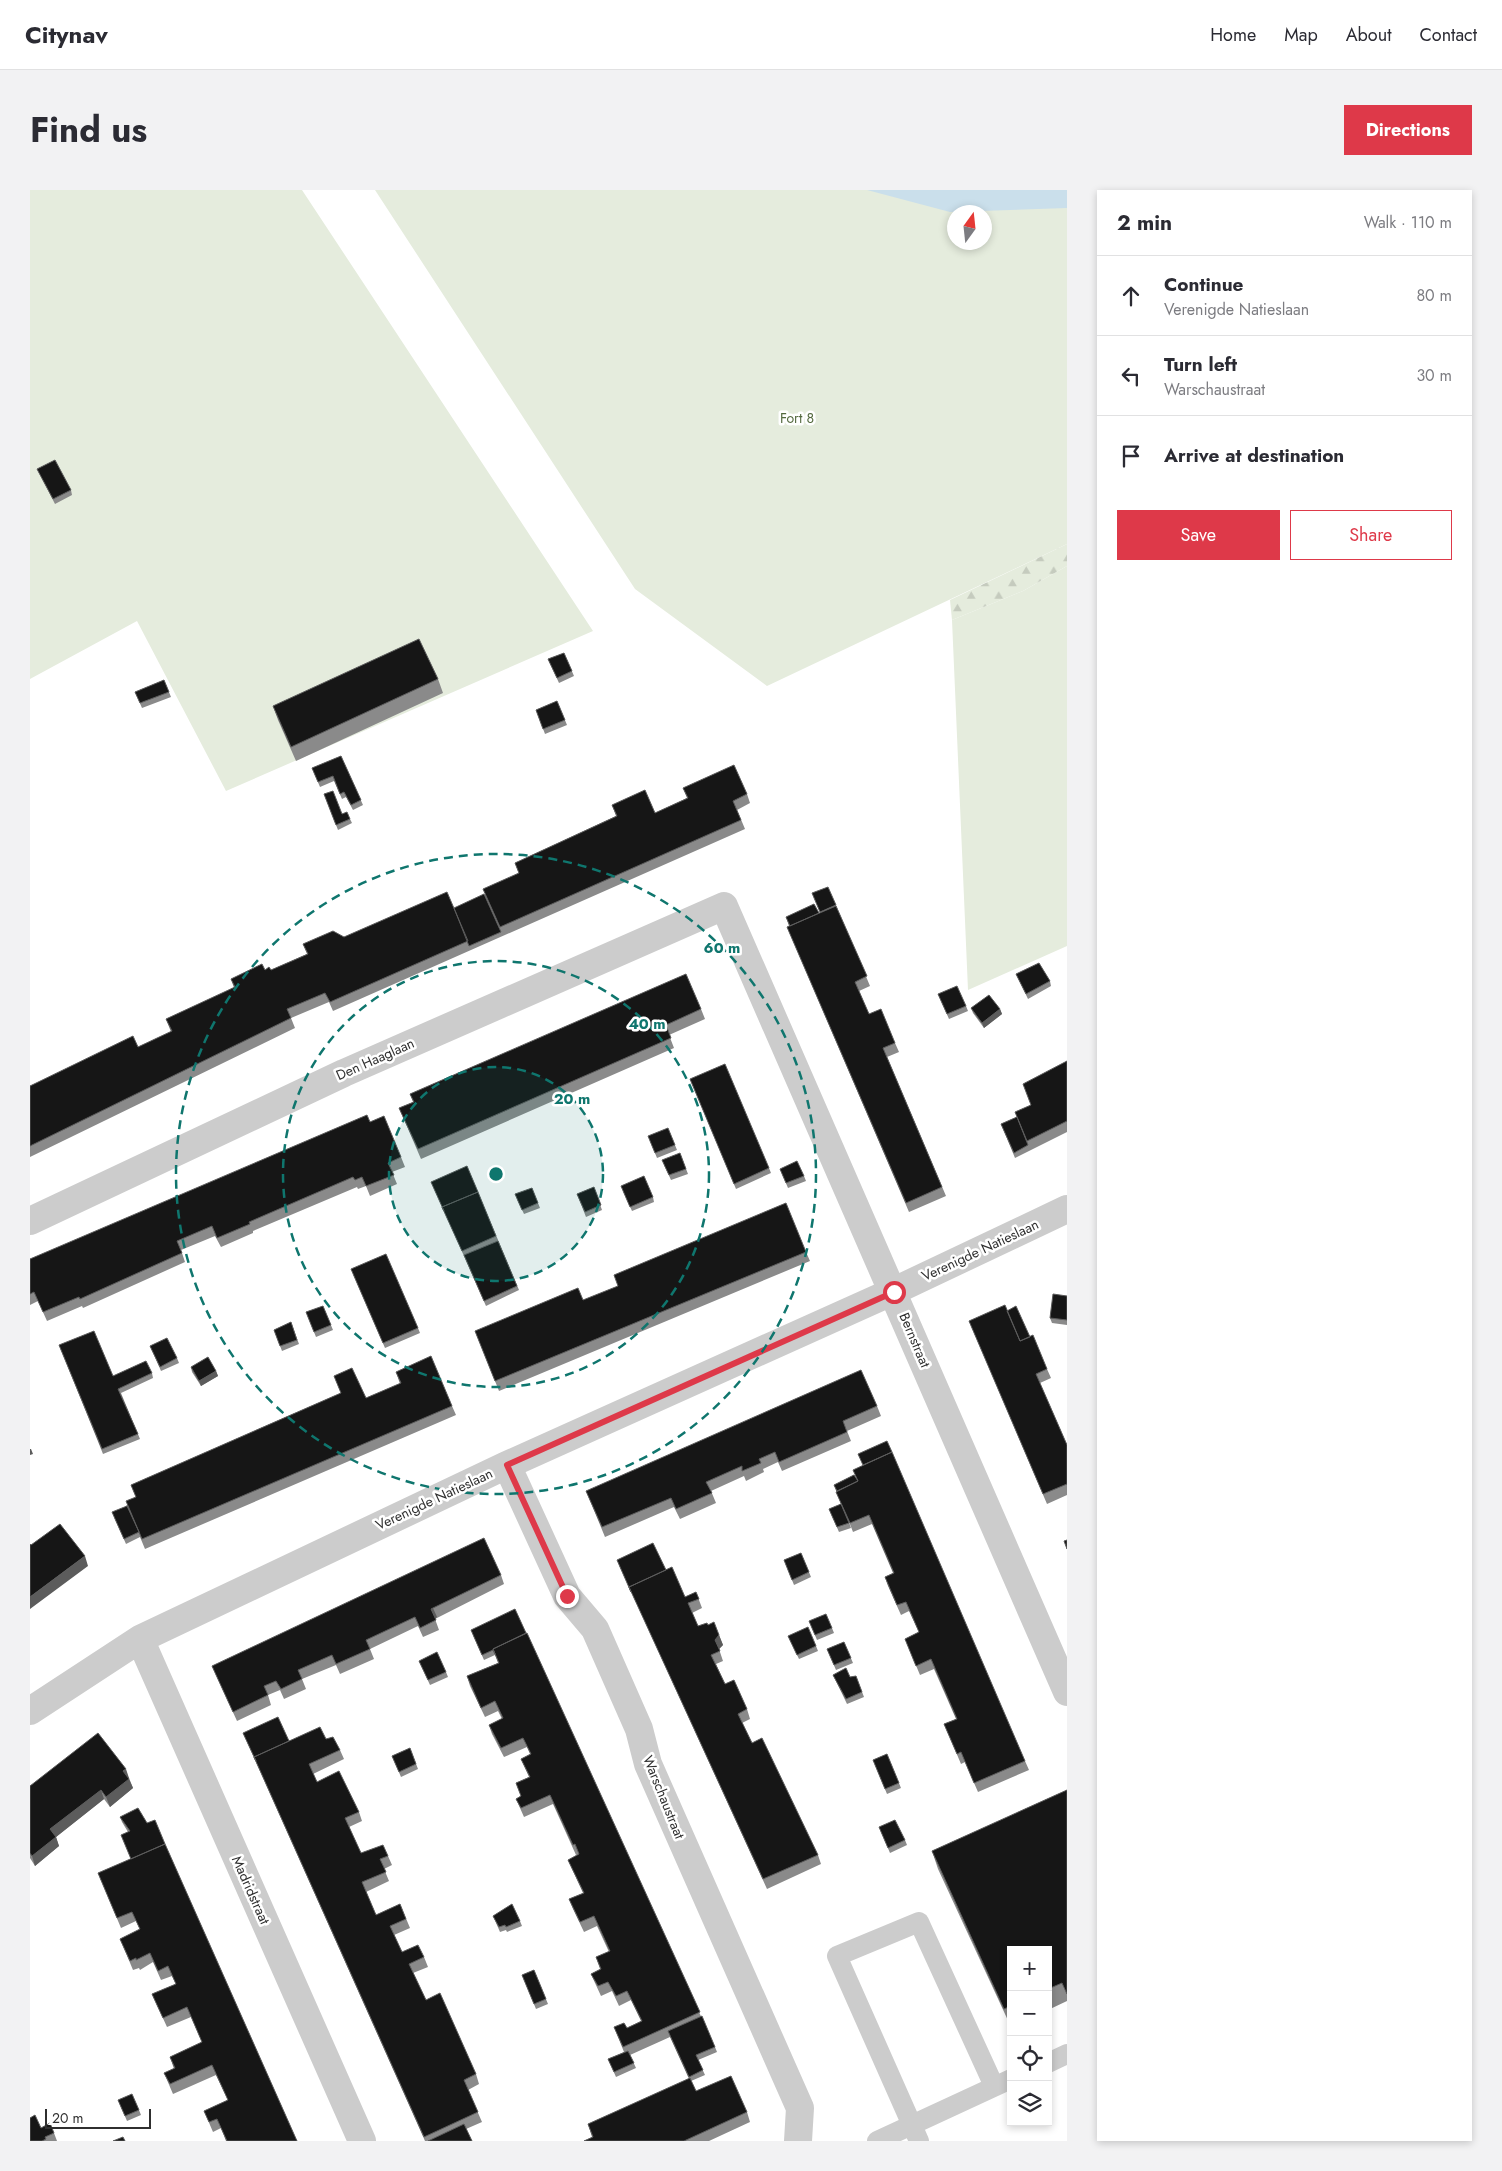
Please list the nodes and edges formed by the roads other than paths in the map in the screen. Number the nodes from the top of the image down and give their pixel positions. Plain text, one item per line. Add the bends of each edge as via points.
1 (724, 906) joint
2 (1067, 1209) edge
3 (30, 1220) edge
4 (894, 1292) junction
5 (507, 1465) junction
6 (140, 1639) junction
7 (1067, 1692) edge
8 (30, 1711) edge
9 (1067, 2054) edge
10 (1052, 2060) edge
11 (1002, 2082) edge
12 (916, 2132) edge
13 (798, 2140) edge
14 (362, 2141) edge
15 (877, 2141) edge

1 - 3 street, Den Haaglaan via 344,1072
1 - 4 street, Bernstraat
2 - 4 street, Verenigde Natieslaan
4 - 5 street, Verenigde Natieslaan
4 - 7 street, Bernstraat
5 - 6 street, Verenigde Natieslaan
5 - 13 street, Warschaustraat via 567,1596 595,1629 639,1729 648,1764 800,2108
6 - 8 street, Verenigde Natieslaan
6 - 14 street, Madridstraat
9 - 10 lane
11 - 12 lane
11 - 12 lane via 920,1922 837,1956
12 - 15 lane

